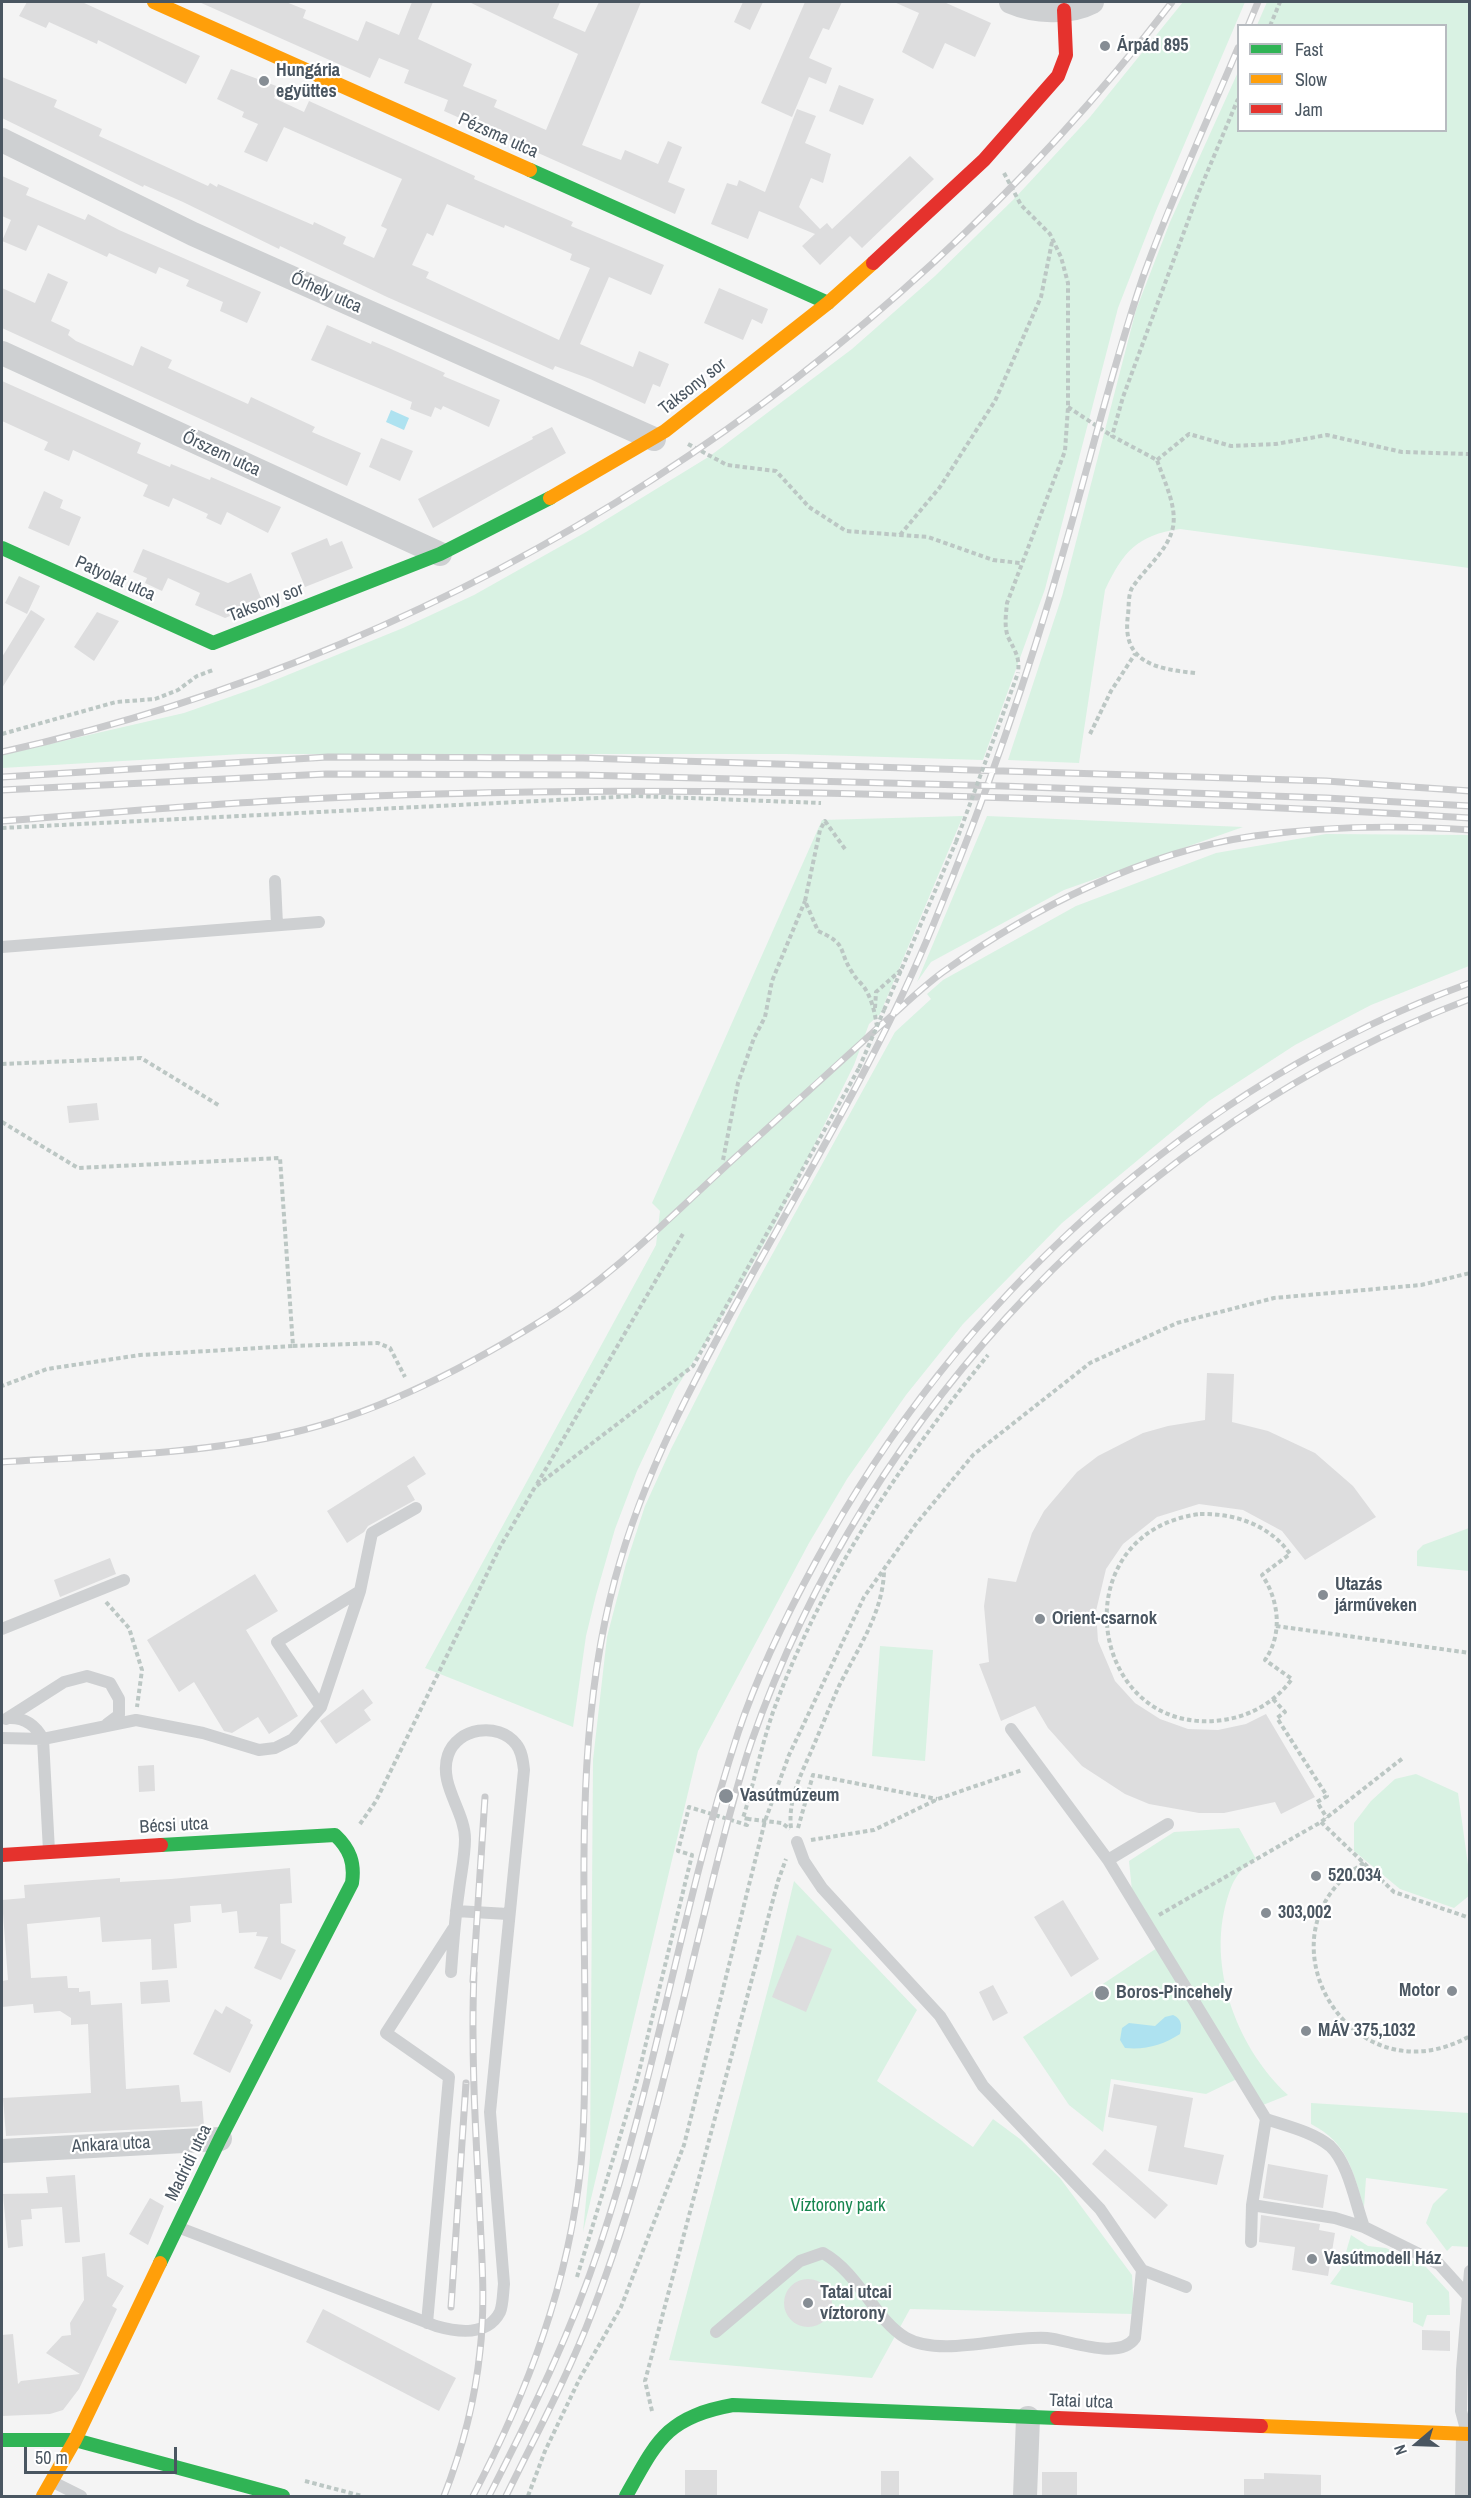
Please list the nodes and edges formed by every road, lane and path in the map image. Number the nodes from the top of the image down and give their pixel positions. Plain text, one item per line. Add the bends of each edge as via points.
1 (154, 2) edge
2 (1092, 2) edge
3 (1280, 2) edge
4 (1014, 3) edge
5 (1064, 9) junction
6 (1271, 24) edge
7 (1237, 104) edge
8 (2, 140) edge
9 (999, 143) junction
10 (1052, 240) junction
11 (828, 303) junction
12 (2, 353) edge
13 (1068, 407) junction
14 (659, 435) junction
15 (1112, 436) junction
16 (1470, 454) edge
17 (1157, 460) junction
18 (900, 536) junction
19 (2, 548) edge
20 (440, 554) junction
21 (1020, 563) junction
22 (233, 635) junction
23 (213, 643) joint
24 (1135, 654) junction
25 (1195, 673) dead end
26 (2, 734) edge
27 (1090, 734) dead end
28 (821, 803) dead end
29 (2, 828) edge
30 (845, 849) dead end
31 (275, 881) dead end
32 (805, 901) junction
33 (319, 922) dead end
34 (277, 925) junction
35 (2, 946) edge
36 (904, 967) junction
37 (874, 1010) junction
38 (877, 1027) junction
39 (2, 1064) edge
40 (220, 1106) dead end
41 (2, 1122) edge
42 (723, 1160) dead end
43 (684, 1232) dead end
44 (1470, 1273) edge
45 (293, 1346) junction
46 (988, 1355) dead end
47 (405, 1377) dead end
48 (2, 1386) edge
49 (535, 1487) junction
50 (416, 1508) dead end
51 (884, 1569) junction
52 (124, 1580) dead end
53 (96, 1591) junction
54 (360, 1591) junction
55 (1276, 1626) junction
56 (2, 1629) edge
57 (1470, 1653) edge
58 (1274, 1699) junction
59 (321, 1707) junction
60 (5, 1720) edge
61 (136, 1720) junction
62 (104, 1726) junction
63 (1011, 1729) dead end
64 (2, 1738) edge
65 (43, 1739) junction
66 (1403, 1758) dead end
67 (1037, 1764) junction
68 (938, 1799) junction
69 (1327, 1818) junction
70 (749, 1819) junction
71 (765, 1821) junction
72 (1321, 1822) junction
73 (1168, 1824) dead end
74 (791, 1830) junction
75 (346, 1845) junction
76 (792, 1845) junction
77 (50, 1852) junction
78 (2, 1855) edge
79 (1108, 1860) junction
80 (1364, 1863) junction
81 (456, 1911) junction
82 (508, 1914) junction
83 (1470, 1918) edge
84 (1148, 1921) junction
85 (454, 1928) junction
86 (451, 1972) dead end
87 (1470, 2036) edge
88 (1266, 2119) junction
89 (220, 2139) junction
90 (2, 2151) edge
91 (1252, 2205) junction
92 (179, 2227) junction
93 (1364, 2227) junction
94 (1251, 2242) dead end
95 (1142, 2270) junction
96 (1470, 2271) edge
97 (577, 2277) dead end
98 (1186, 2287) dead end
99 (1468, 2296) junction
100 (427, 2323) junction
101 (716, 2332) dead end
102 (1028, 2418) junction
103 (663, 2433) junction
104 (1469, 2434) edge
105 (2, 2440) edge
106 (75, 2440) junction
107 (52, 2482) junction
108 (43, 2496) edge
109 (81, 2496) edge
110 (283, 2496) edge
111 (528, 2496) edge
112 (626, 2496) edge
113 (1025, 2496) edge
114 (1467, 2496) edge

1 - 11 street, Pézsma utca
2 - 5 street
3 - 6 path
4 - 5 street via 1041,10
5 - 9 street, Taksony sor via 1066,55 1058,76
7 - 15 path via 1198,194
8 - 14 street, Őrhely utca via 193,234
9 - 10 path via 1004,171 1021,206
9 - 11 street, Taksony sor via 918,224
10 - 13 path via 1068,283
10 - 18 path via 1041,297 995,401 940,488
11 - 14 street, Taksony sor
12 - 20 street, Őrszem utca
13 - 15 path
13 - 21 path via 1065,451
14 - 18 path via 727,465 776,471 809,507 846,531
14 - 20 street, Taksony sor via 537,505
15 - 17 path
16 - 17 path via 1402,453 1327,435 1276,444 1231,446 1189,434
17 - 24 path via 1174,514 1173,530 1131,590 1126,631
18 - 21 path via 928,537 993,560
19 - 23 street, Patyolat utca
20 - 22 street, Taksony sor
21 - 36 path, bridge via 1007,603 1005,624 1020,660 1018,673 956,842
22 - 23 street, Taksony sor
22 - 26 path via 222,666 197,676 178,690 155,699 116,702
24 - 25 path via 1160,670
24 - 27 path
28 - 29 path via 636,796
30 - 32 path via 825,822
31 - 34 lane
32 - 37 path via 818,931 834,938 844,949 851,972 865,988
32 - 42 path via 772,981 765,1017 738,1083
33 - 34 lane
34 - 35 lane
36 - 37 path via 876,992
36 - 38 path, bridge
37 - 38 path
38 - 49 path, bridge via 859,1068 693,1366
39 - 40 path via 141,1058
41 - 45 path via 78,1168 280,1158
43 - 49 path
44 - 51 path via 1421,1285 1274,1298 1177,1323 1090,1364 973,1455
45 - 47 path via 378,1343 390,1348
45 - 48 path via 140,1355 47,1369
46 - 70 path via 939,1415 852,1544 773,1712 743,1818
49 - 75 path via 500,1547 376,1801
50 - 54 lane via 372,1533
51 - 71 path via 864,1597 823,1680
51 - 74 path via 884,1591 877,1610 800,1776 789,1811
52 - 53 lane
53 - 56 lane
53 - 61 path via 129,1628 142,1670
54 - 59 lane
54 - 59 lane via 277,1642
55 - 57 path
55 - 58 path via 1274,1643 1265,1660 1292,1679
55 - 58 path via 1273,1599 1262,1575 1290,1554 1265,1530 1227,1515 1187,1516 1150,1532 1122,1561 1106,1598 1107,1639 1116,1665 1132,1687 1158,1708 1190,1720 1217,1721 1243,1716
58 - 69 path via 1285,1712 1277,1718 1327,1796 1317,1802
59 - 61 lane via 293,1739 275,1748 259,1750 203,1732
60 - 62 lane via 64,1682 87,1676 110,1683 119,1699 119,1715
60 - 65 lane via 18,1718 37,1727
61 - 62 lane
62 - 65 lane
63 - 67 lane
64 - 65 lane
65 - 77 lane
66 - 69 path
67 - 68 path
67 - 79 lane
68 - 74 path via 813,1776 797,1833
68 - 76 path via 874,1830
69 - 72 path
70 - 71 path
70 - 97 path via 747,1825 689,1807 678,1851 692,1855 636,2084
71 - 74 path via 782,1823
71 - 111 path via 684,2145 621,2307 580,2378
72 - 80 path
72 - 84 path
73 - 79 lane
74 - 76 path
75 - 77 street, Bécsi utca via 335,1835
75 - 89 street, Madridi utca via 355,1866 352,1883
76 - 95 lane via 822,1888 940,2016 983,2086 1100,2210
76 - 103 path via 778,1881 645,2381 650,2408
77 - 78 street, Bécsi utca
79 - 84 lane
80 - 83 path via 1394,1892
80 - 87 path via 1333,1891 1317,1926 1315,1964 1327,2000 1351,2029 1395,2050 1434,2050
81 - 82 lane
81 - 82 lane via 465,1839 446,1763 456,1741 483,1730 509,1737 518,1746 523,1761
81 - 85 lane
82 - 100 lane via 490,2112 504,2284 500,2312 482,2328 461,2333
84 - 88 lane
85 - 86 lane
85 - 100 lane via 386,2033 449,2077
88 - 91 lane
88 - 93 lane via 1329,2145 1338,2156
89 - 90 street, Ankara utca
89 - 92 street, Madridi utca
91 - 93 lane via 1335,2218
91 - 94 lane
92 - 100 lane
92 - 106 street, Madridi utca
93 - 99 lane via 1439,2265
95 - 98 lane
95 - 101 lane via 1135,2338 1131,2344 1116,2348 1085,2347 1047,2338 968,2346 934,2345 906,2338 838,2261 823,2253 800,2261
96 - 99 lane
99 - 104 lane via 1461,2408
102 - 103 street, Tatai utca via 733,2405 693,2413
102 - 104 street, Tatai utca
102 - 113 street
103 - 112 street
104 - 114 street
105 - 106 street
106 - 107 street, Madridi utca
106 - 110 street
107 - 108 street, Madridi utca
107 - 109 lane

